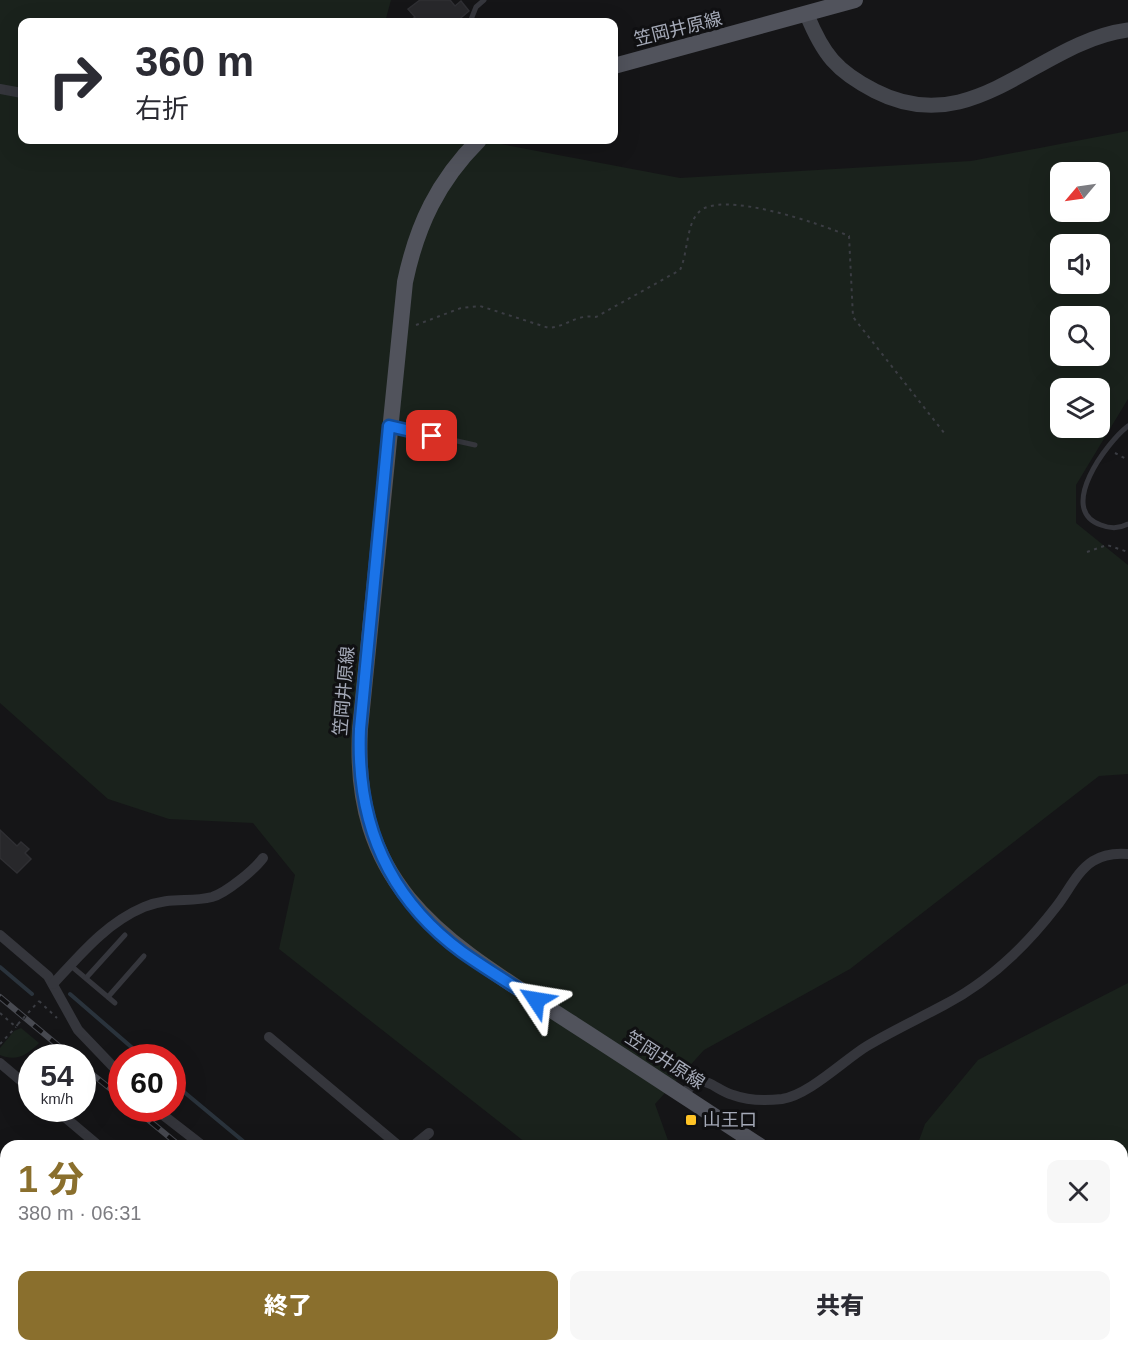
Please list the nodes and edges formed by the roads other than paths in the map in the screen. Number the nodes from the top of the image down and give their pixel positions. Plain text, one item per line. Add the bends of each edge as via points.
1 (484, 0) edge
2 (855, 0) edge
3 (807, 15) junction
4 (472, 18) edge
5 (1128, 30) edge
6 (618, 65) edge
7 (0, 89) edge
8 (18, 92) edge
9 (475, 144) edge
10 (389, 426) junction
11 (1128, 426) edge
12 (474, 445) dead end
13 (1128, 525) edge
14 (1128, 854) edge
15 (263, 858) dead end
16 (125, 935) dead end
17 (0, 936) edge
18 (144, 956) dead end
19 (70, 965) junction
20 (86, 978) junction
21 (53, 984) junction
22 (108, 997) junction
23 (115, 1003) dead end
24 (270, 1037) dead end
25 (108, 1061) edge
26 (0, 1063) edge
27 (18, 1078) edge
28 (683, 1096) junction
29 (71, 1122) edge
30 (172, 1122) edge
31 (429, 1133) dead end
32 (92, 1140) edge
33 (195, 1140) edge
34 (392, 1140) edge
35 (420, 1140) edge
36 (751, 1140) edge

1 - 4 lane
2 - 3 main road, 笠岡井原線
3 - 5 street via 827,57 843,72 881,94 929,105 979,98 1092,39
3 - 6 main road, 笠岡井原線
7 - 8 street
9 - 10 main road, 笠岡井原線 via 458,161 424,215 409,263
10 - 12 lane
10 - 28 main road, 笠岡井原線 via 358,761 370,831 410,903 462,952
11 - 13 lane via 1085,483 1083,507 1097,524 1112,528
14 - 28 street via 1104,855 1092,862 1044,922 983,982 867,1046 800,1091 785,1098 748,1100 703,1081 688,1088
15 - 19 street via 215,896 170,898 143,908 102,933
16 - 20 lane
17 - 21 street
18 - 22 lane
19 - 20 lane
19 - 21 street
20 - 22 lane
21 - 25 street via 78,1030
22 - 23 lane
24 - 34 street
26 - 27 street
28 - 36 main road, 笠岡井原線
29 - 32 street
30 - 33 street
31 - 35 street

